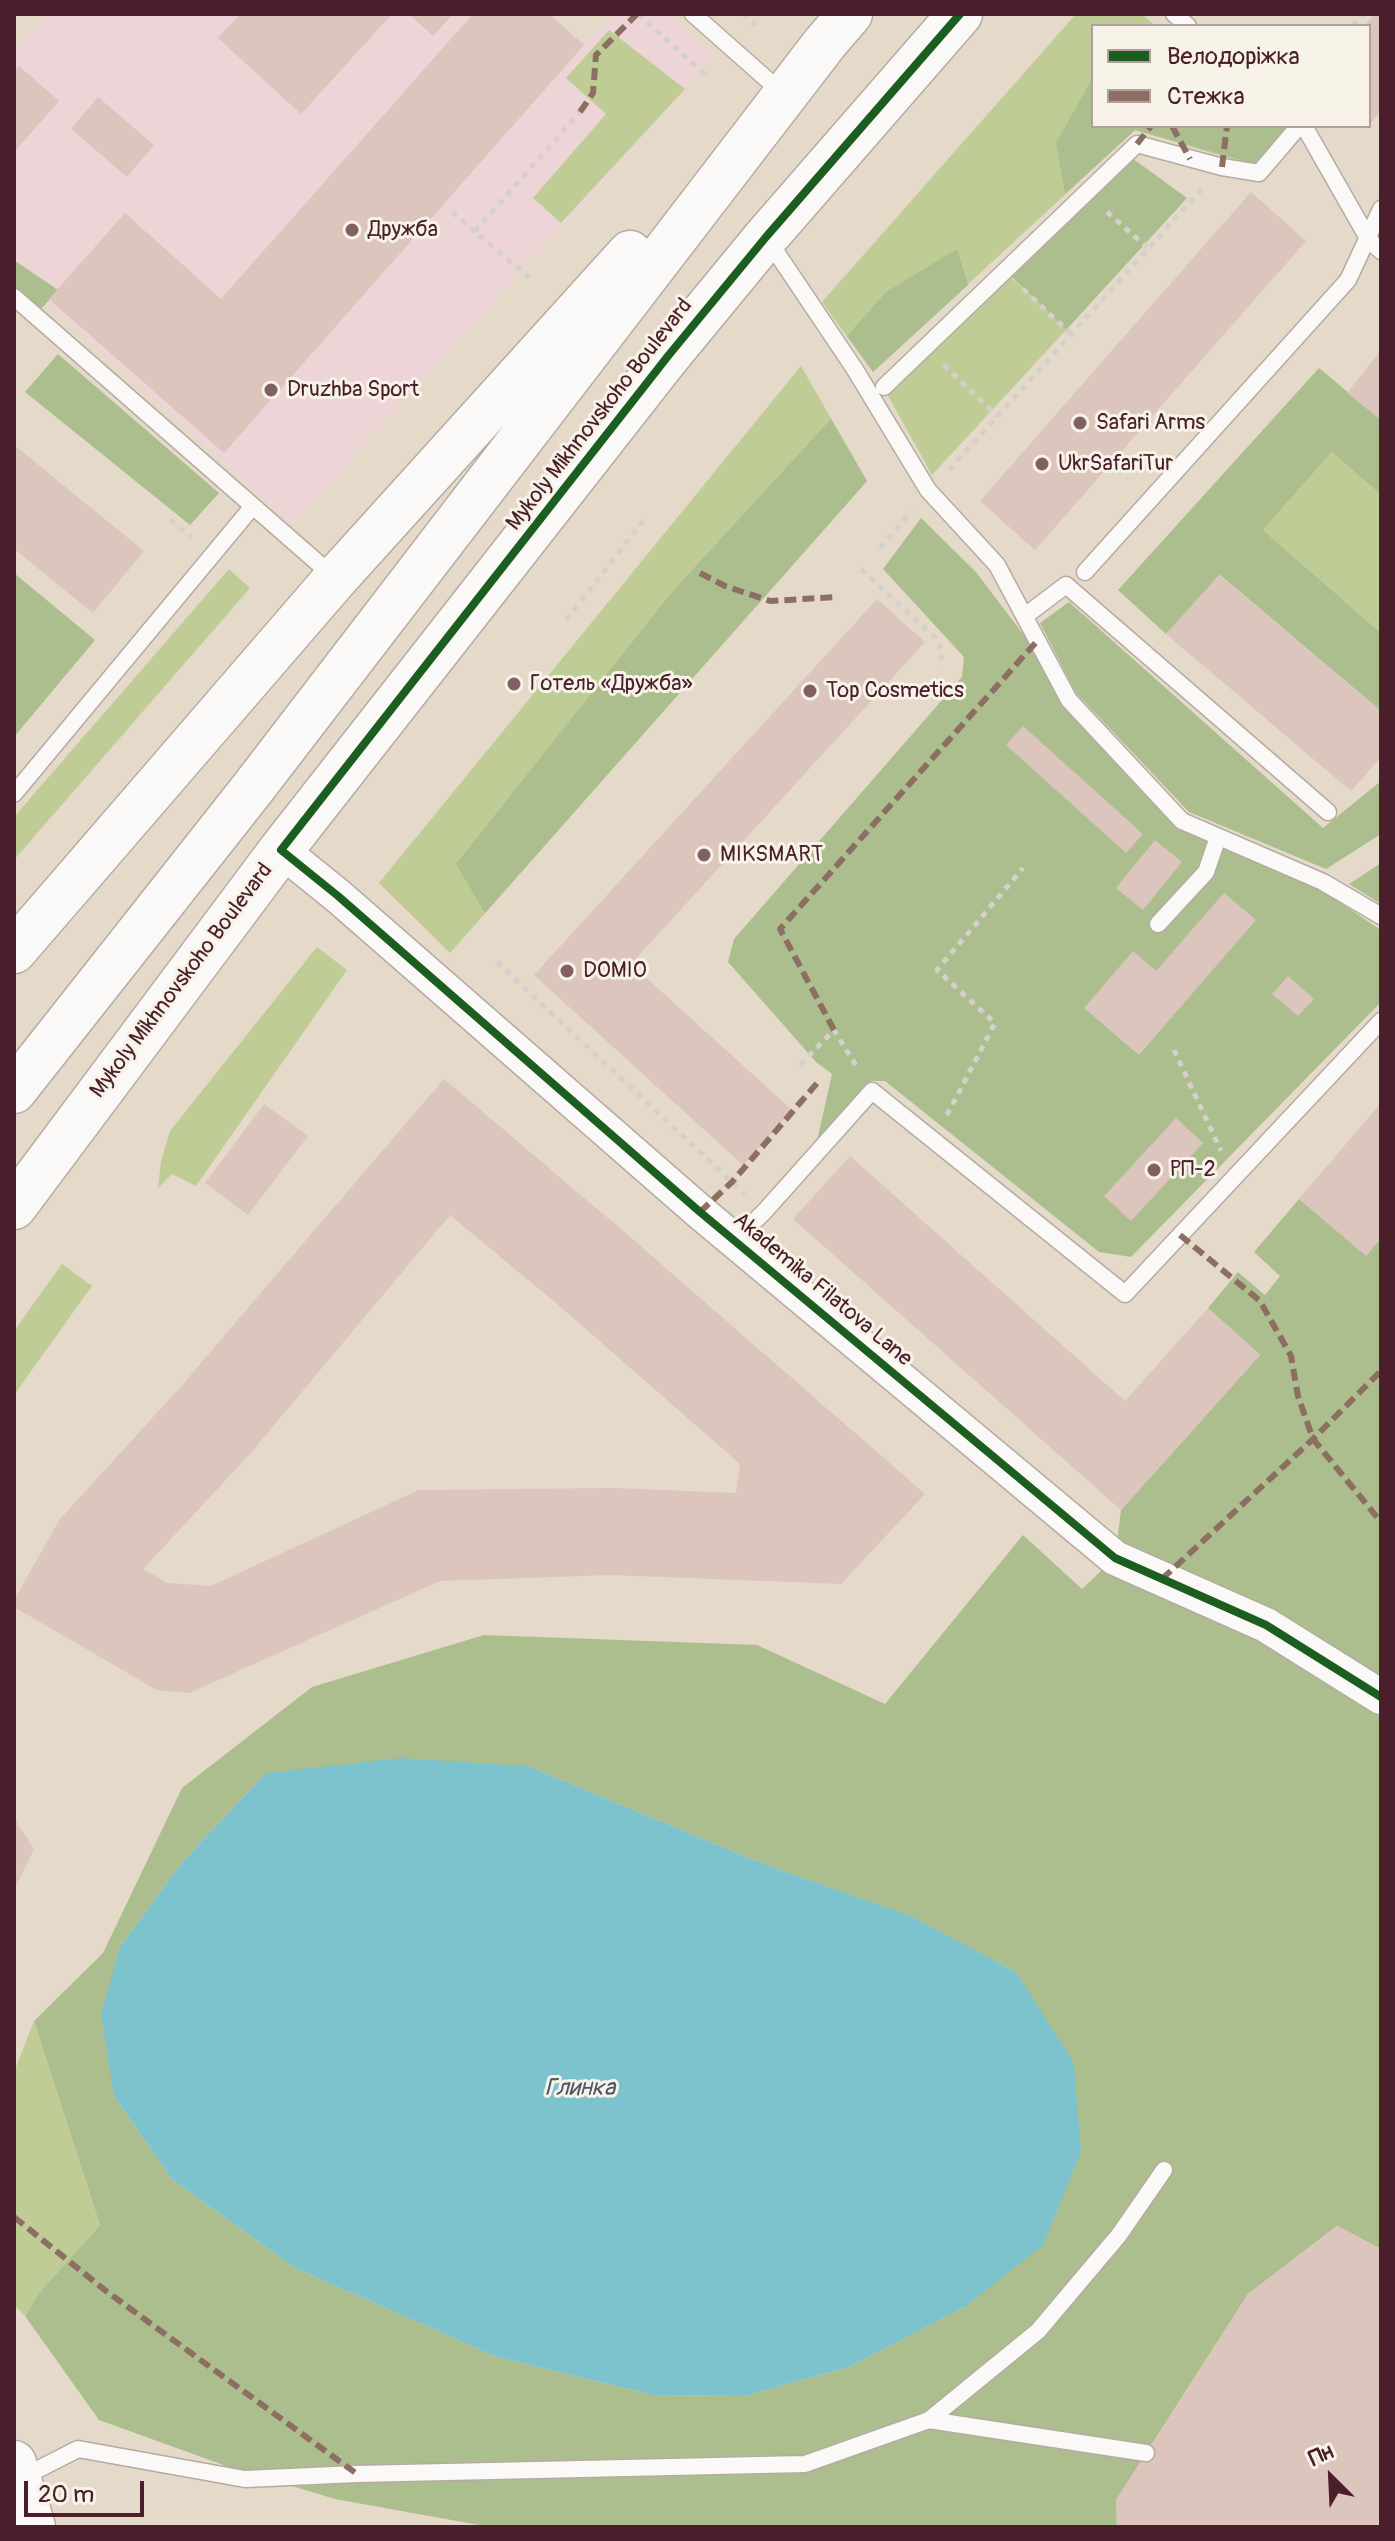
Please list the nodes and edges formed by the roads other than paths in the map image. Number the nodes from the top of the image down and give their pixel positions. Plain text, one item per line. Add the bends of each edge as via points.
1 (693, 14) edge
2 (960, 14) edge
3 (837, 28) edge
4 (779, 90) junction
5 (1300, 128) edge
6 (1303, 128) edge
7 (1381, 209) edge
8 (766, 237) junction
9 (1375, 246) edge
10 (14, 297) edge
11 (884, 387) dead end
12 (253, 506) junction
13 (1085, 572) dead end
14 (336, 578) junction
15 (1025, 616) junction
16 (14, 794) edge
17 (1328, 812) dead end
18 (1218, 837) junction
19 (281, 850) junction
20 (1381, 916) edge
21 (1158, 924) dead end
22 (14, 951) edge
23 (1381, 1021) edge
24 (14, 1091) edge
25 (14, 1207) edge
26 (735, 1240) junction
27 (1381, 1697) edge
28 (1164, 2170) dead end
29 (929, 2420) junction
30 (1146, 2453) dead end
31 (17, 2470) edge
32 (33, 2527) edge

1 - 4 lane
2 - 8 main road, Mykoly Mikhnovskoho Boulevard
3 - 4 main road
3 - 24 main road
4 - 14 main road
5 - 11 lane via 1259,173 1137,144
6 - 9 lane
7 - 9 lane
8 - 15 lane via 928,490 997,565
8 - 19 main road, Mykoly Mikhnovskoho Boulevard
9 - 13 lane
10 - 12 lane
12 - 14 lane
12 - 16 lane
14 - 22 main road
15 - 17 lane via 1066,585
15 - 18 lane via 1069,700 1182,821
18 - 20 lane via 1323,882
18 - 21 lane via 1206,872
19 - 25 main road, Mykoly Mikhnovskoho Boulevard
19 - 26 street, Akademika Filatova Lane
23 - 26 lane via 1125,1294 872,1091
26 - 27 street, Akademika Filatova Lane via 1115,1558 1266,1625
28 - 29 lane via 1119,2235 1038,2331
29 - 30 lane
29 - 31 lane via 805,2464 245,2479 78,2449
31 - 32 main road

